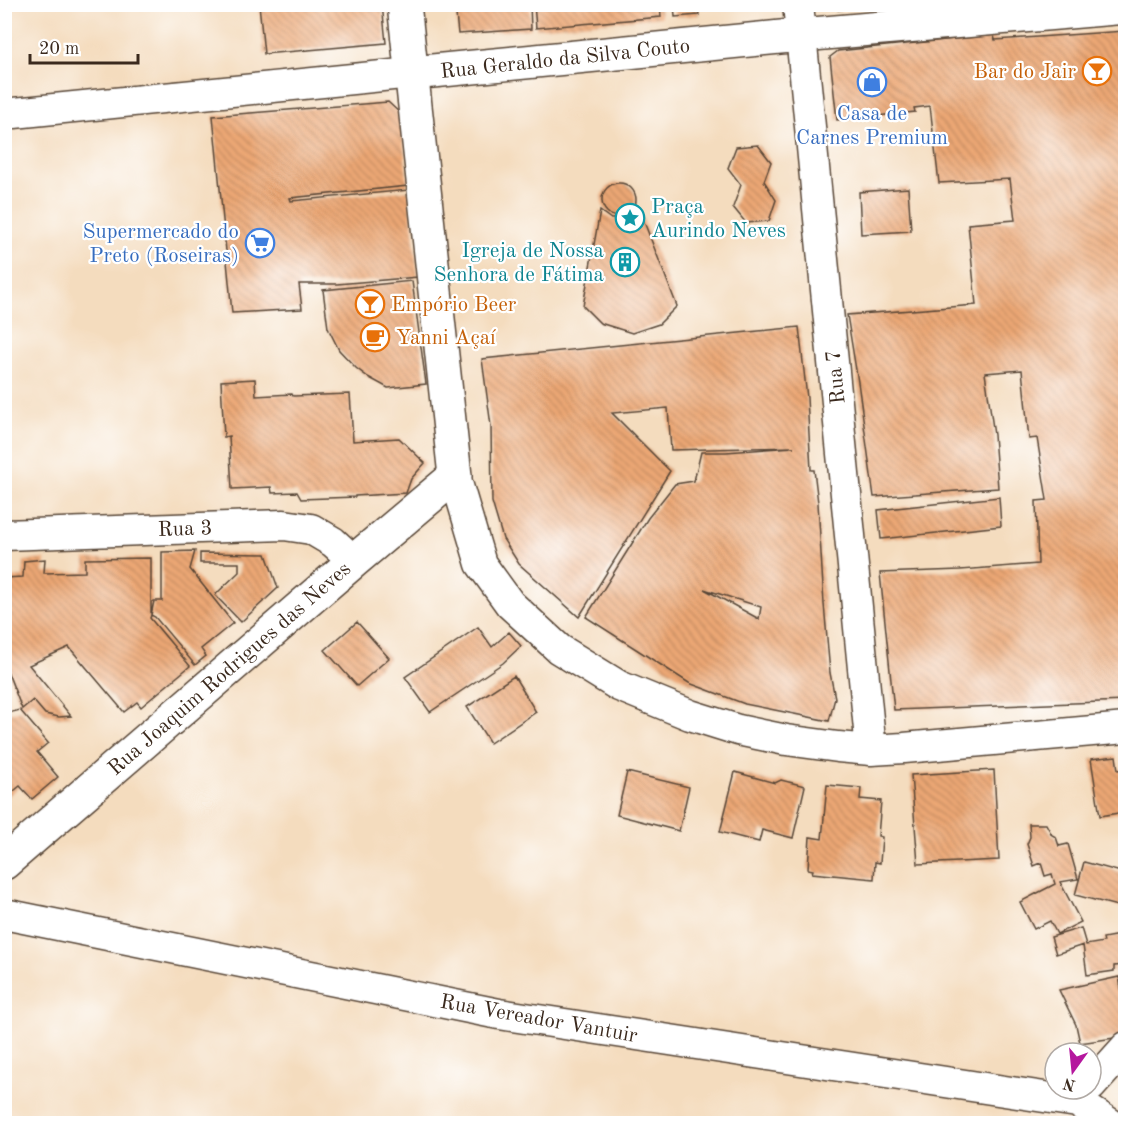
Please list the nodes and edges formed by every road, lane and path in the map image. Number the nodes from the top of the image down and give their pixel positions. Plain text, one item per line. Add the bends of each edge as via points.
1 (404, 4) edge
2 (1125, 7) edge
3 (800, 20) edge
4 (412, 73) junction
5 (4, 114) edge
6 (455, 476) junction
7 (4, 535) edge
8 (354, 561) junction
9 (1125, 728) edge
10 (871, 750) junction
11 (4, 863) edge
12 (4, 914) edge
13 (1125, 1047) edge
14 (1103, 1073) edge
15 (1043, 1095) edge
16 (1081, 1101) edge
17 (1111, 1124) edge

1 - 4 street
2 - 3 street, Rua Geraldo da Silva Couto
3 - 4 street, Rua Geraldo da Silva Couto
3 - 10 street, Rua 7
4 - 5 street, Rua Geraldo da Silva Couto
4 - 6 street
6 - 8 street, Rua Joaquim Rodrigues das Neves
6 - 10 street via 481,564 510,604 559,649 619,686 690,715 786,740
7 - 8 street, Rua 3 via 284,525 311,529
8 - 11 street, Rua Joaquim Rodrigues das Neves
9 - 10 street
12 - 15 street, Rua Vereador Vantuir via 499,1014
13 - 14 street
16 - 17 street

